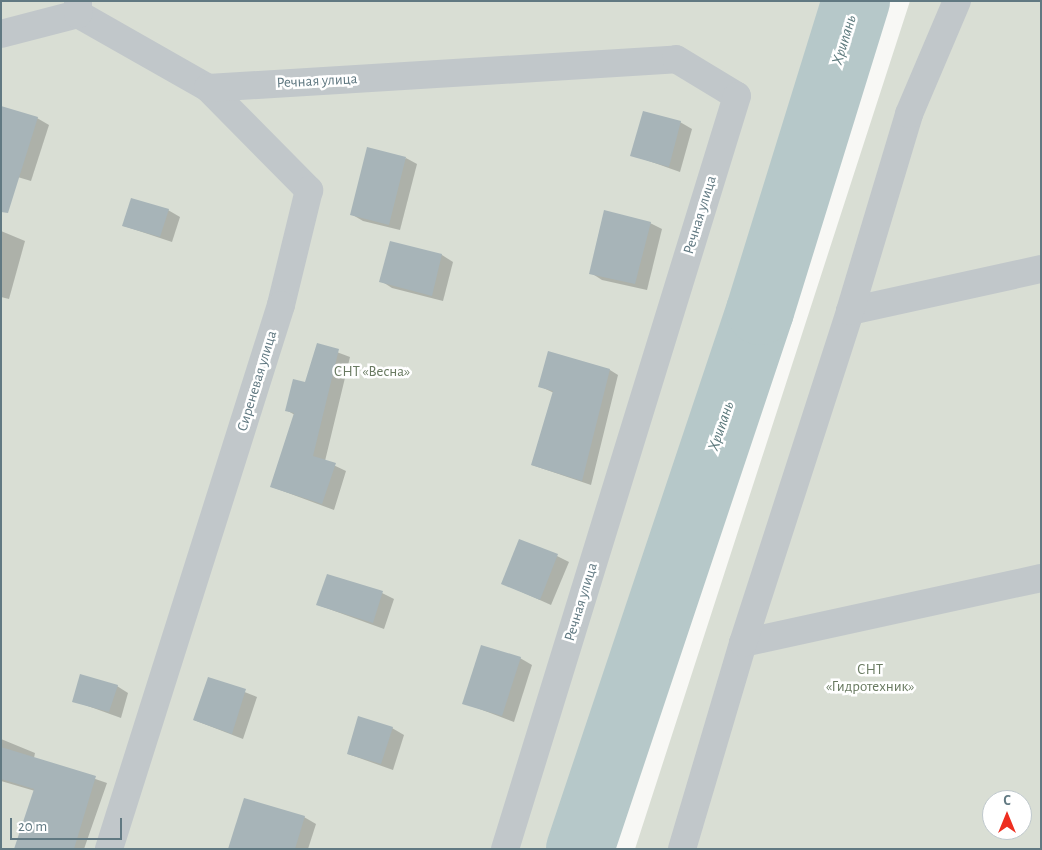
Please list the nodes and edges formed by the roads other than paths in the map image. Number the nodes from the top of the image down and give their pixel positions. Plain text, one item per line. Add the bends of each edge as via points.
1 (957, 1) edge
2 (78, 7) edge
3 (1, 34) edge
4 (208, 88) junction
5 (1041, 269) edge
6 (850, 311) junction
7 (1041, 578) edge
8 (742, 643) junction
9 (110, 849) edge
10 (505, 849) edge
11 (682, 849) edge

1 - 6 street via 910,114
2 - 3 street
2 - 4 street, Сиреневая улица
4 - 9 street, Сиреневая улица via 309,190 280,305
4 - 10 street, Речная улица via 676,59 737,96
5 - 6 street
6 - 8 street
7 - 8 street
8 - 11 street

